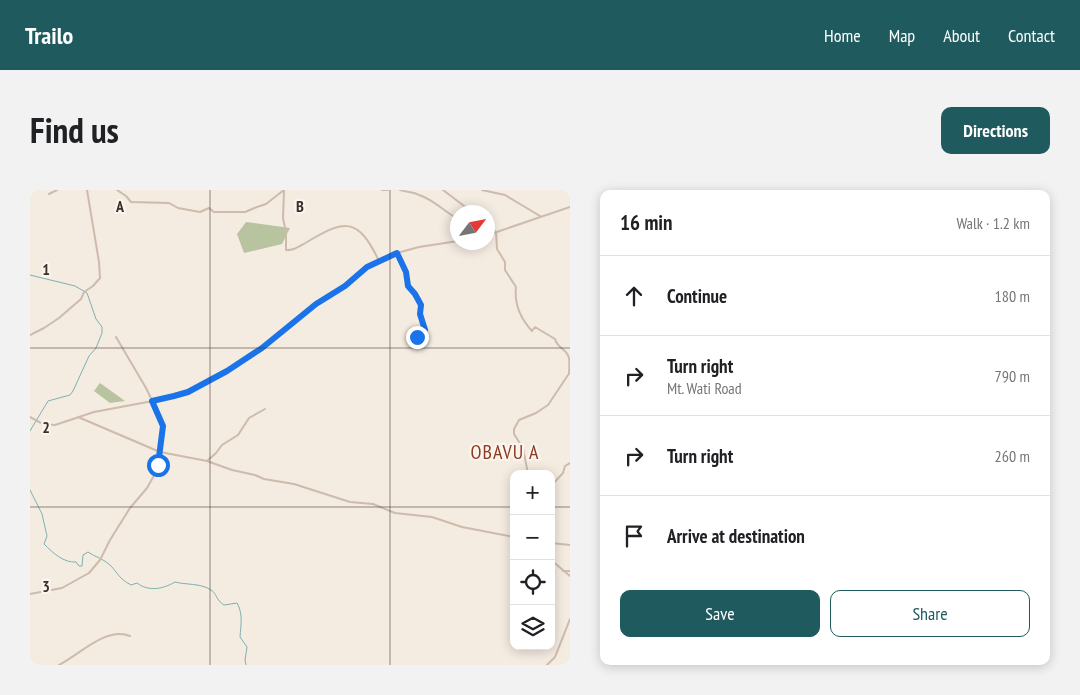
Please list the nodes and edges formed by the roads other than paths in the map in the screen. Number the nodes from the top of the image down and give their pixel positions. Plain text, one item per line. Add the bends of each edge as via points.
1 (57, 190) edge
2 (87, 190) edge
3 (117, 190) edge
4 (284, 190) edge
5 (382, 190) edge
6 (388, 190) edge
7 (400, 190) edge
8 (443, 190) edge
9 (482, 190) edge
10 (487, 191) edge
11 (49, 194) dead end
12 (463, 205) edge
13 (570, 207) edge
14 (450, 213) edge
15 (540, 216) junction
16 (495, 232) joint
17 (450, 242) edge
18 (397, 253) junction
19 (379, 261) junction
20 (30, 335) edge
21 (116, 337) dead end
22 (417, 337) dead end
23 (569, 374) edge
24 (152, 401) junction
25 (265, 409) dead end
26 (30, 417) edge
27 (78, 417) junction
28 (160, 452) junction
29 (207, 461) junction
30 (570, 463) edge
31 (527, 470) edge
32 (555, 482) edge
33 (510, 536) edge
34 (555, 544) edge
35 (570, 546) edge
36 (555, 563) edge
37 (563, 570) junction
38 (570, 570) edge
39 (570, 576) edge
40 (30, 594) edge
41 (570, 619) edge
42 (130, 636) dead end
43 (59, 665) edge
44 (547, 665) edge

1 - 11 street
2 - 20 street via 100,278 59,318
3 - 4 street via 131,202 169,203 200,212 210,208 214,212 245,212 266,204
4 - 19 street via 286,250 297,248 329,229 346,225 368,240
5 - 6 street
7 - 14 street via 418,194
8 - 12 street
9 - 10 street
10 - 15 street via 505,195
13 - 15 street
15 - 16 street
16 - 23 street via 505,270 516,287 515,298 521,317 532,331 535,327 555,339 556,344 567,352
17 - 18 street
18 - 19 street
18 - 22 street via 406,272 408,286 421,307 425,330
19 - 24 street via 227,371 188,392
21 - 24 street
23 - 31 street via 548,404 536,414 519,420 514,428 514,434 522,445
24 - 27 street
24 - 28 street via 163,426
25 - 29 street via 249,418 238,435 222,445
26 - 27 street via 50,425
27 - 28 street
28 - 29 street
28 - 40 street via 153,479 130,508 93,570 66,586
29 - 33 street via 350,502 373,504 395,512 432,517 462,527
30 - 32 street
34 - 35 street
36 - 37 street
37 - 38 street
37 - 39 street
41 - 44 street via 555,657
42 - 43 street via 125,633 103,636

